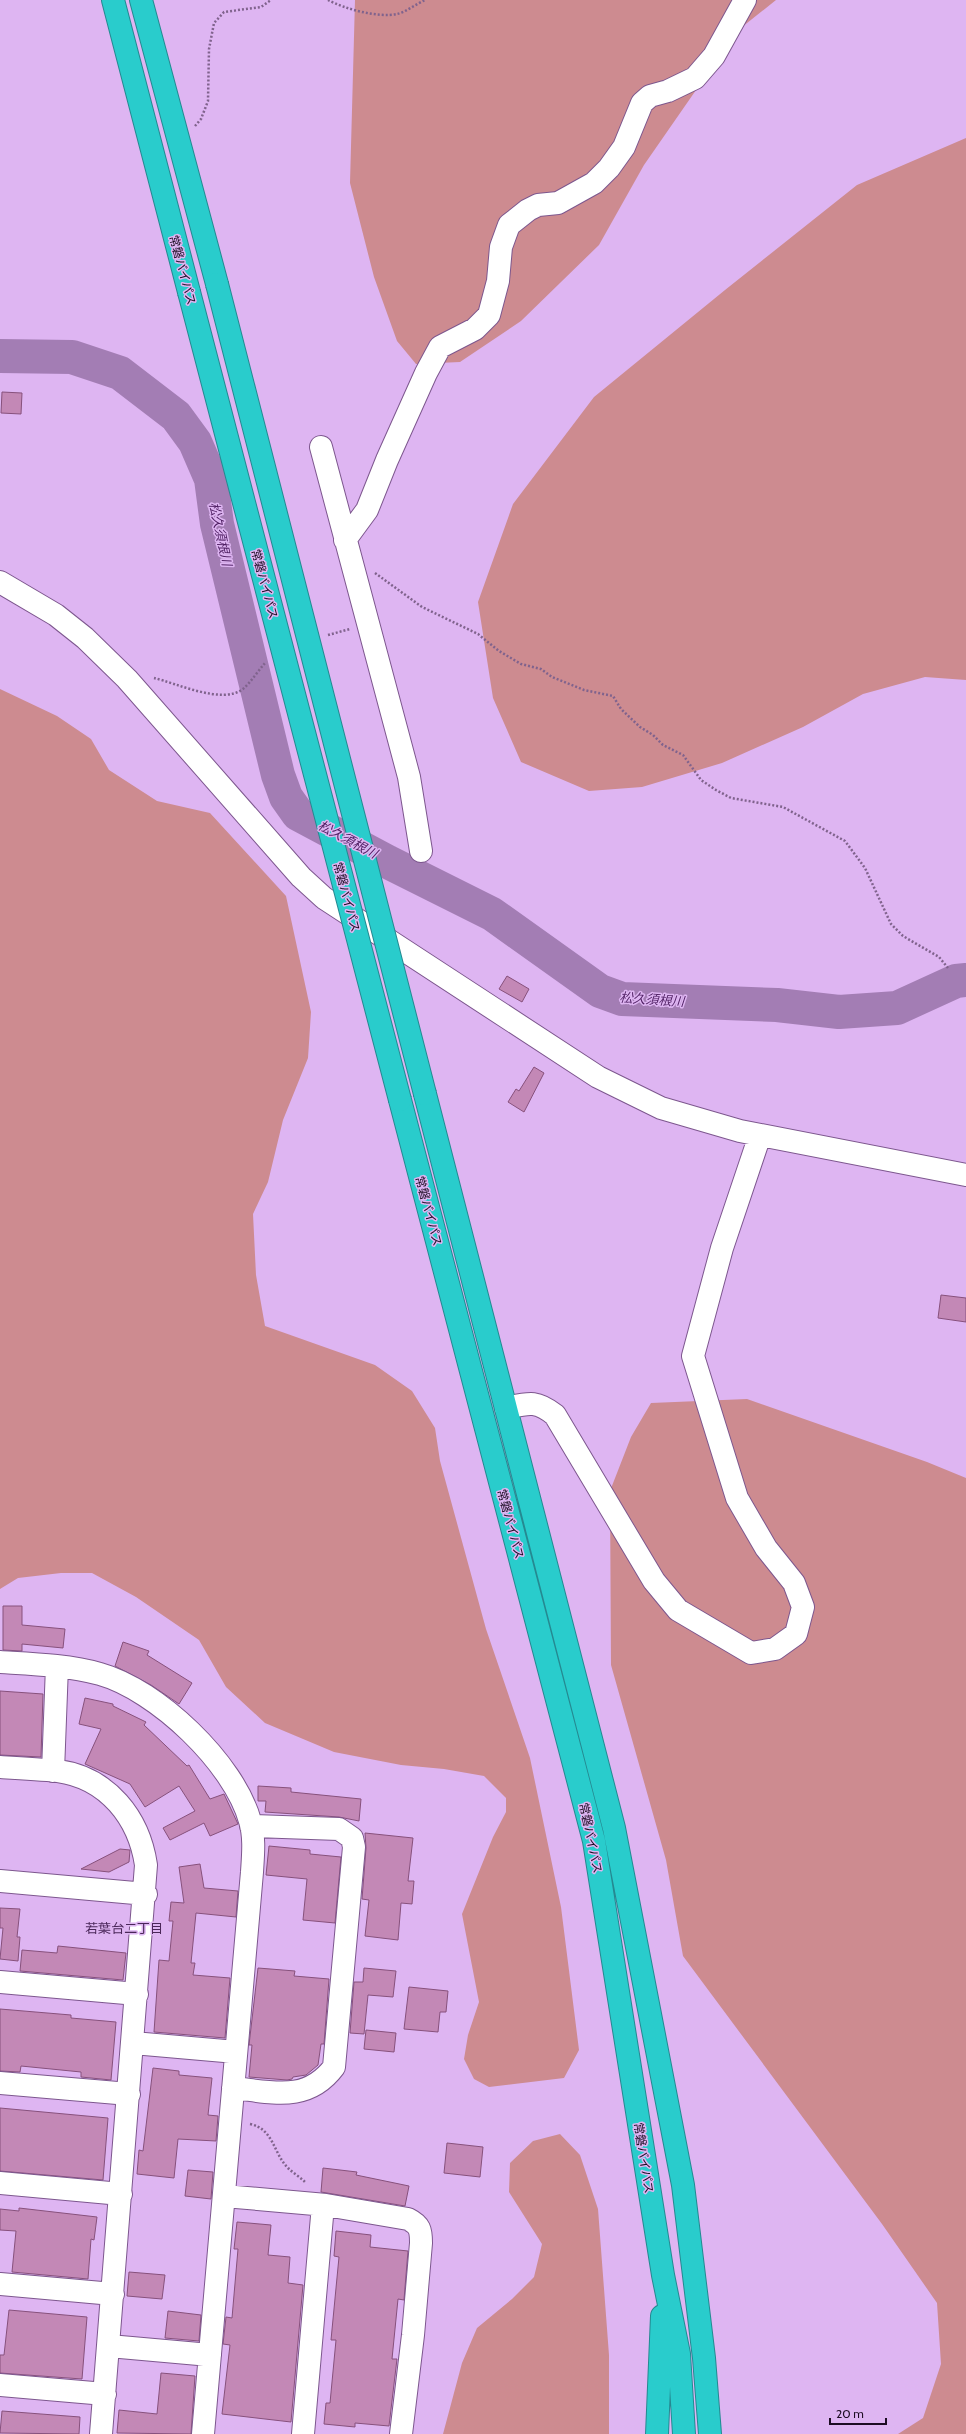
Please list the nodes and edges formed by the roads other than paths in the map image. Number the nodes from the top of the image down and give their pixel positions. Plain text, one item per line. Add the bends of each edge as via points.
1 (113, 0) edge
2 (141, 0) edge
3 (745, 0) edge
4 (321, 447) dead end
5 (345, 540) junction
6 (0, 582) edge
7 (421, 851) dead end
8 (760, 1135) junction
9 (966, 1175) edge
10 (506, 1408) junction
11 (0, 1662) edge
12 (57, 1666) junction
13 (0, 1767) edge
14 (54, 1771) junction
15 (251, 1826) junction
16 (0, 1881) edge
17 (146, 1894) junction
18 (0, 1982) edge
19 (137, 1994) junction
20 (133, 2043) junction
21 (236, 2052) junction
22 (0, 2083) edge
23 (233, 2088) junction
24 (129, 2094) junction
25 (0, 2183) edge
26 (121, 2194) junction
27 (224, 2196) junction
28 (317, 2204) junction
29 (663, 2275) junction
30 (0, 2284) edge
31 (113, 2294) junction
32 (108, 2346) junction
33 (210, 2355) junction
34 (704, 2358) junction
35 (0, 2385) edge
36 (104, 2394) junction
37 (101, 2434) edge
38 (203, 2434) edge
39 (303, 2434) edge
40 (401, 2434) edge
41 (657, 2434) edge
42 (684, 2434) edge
43 (710, 2434) edge
44 (720, 2434) edge

1 - 29 highway, 常磐バイパス, bridge via 594,1841
2 - 10 highway, 常磐バイパス, bridge via 217,284
3 - 5 street via 714,56 695,78 668,91 650,96 642,103 624,147 594,183 558,202 538,205 509,225 502,247 498,281 489,315 475,329 440,347 393,446 367,510
4 - 5 street
5 - 7 street via 409,777
6 - 8 street via 56,615 85,638 131,683 301,877 324,898 598,1077 661,1108
8 - 9 street
8 - 10 street via 722,1248 693,1356 737,1498 766,1548 794,1583 803,1607 796,1634 775,1649 751,1653 678,1610 654,1582 555,1415 543,1406 531,1403
10 - 34 highway, 常磐バイパス via 614,1828 683,2185
11 - 12 street
12 - 14 street
12 - 15 street via 99,1674 123,1683 154,1702 197,1740 223,1770 242,1800
13 - 14 street
14 - 17 street via 86,1779 114,1798 126,1811 144,1850
15 - 21 street via 252,1872
15 - 23 street via 339,1829 352,1838 354,1847 334,2067 313,2086 296,2093
16 - 17 street
17 - 19 street
18 - 19 street
19 - 20 street
20 - 21 street
20 - 24 street
21 - 23 street
22 - 24 street
23 - 27 street
24 - 26 street
25 - 26 street
26 - 31 street
27 - 28 street
27 - 33 street
28 - 39 street
28 - 40 street via 408,2219 417,2223 421,2231 413,2335
29 - 41 highway
29 - 42 highway, 常磐バイパス via 679,2354
30 - 31 street
31 - 32 street
32 - 33 street
32 - 36 street
33 - 38 street
34 - 43 highway, 常磐バイパス
34 - 44 highway
35 - 36 street
36 - 37 street

